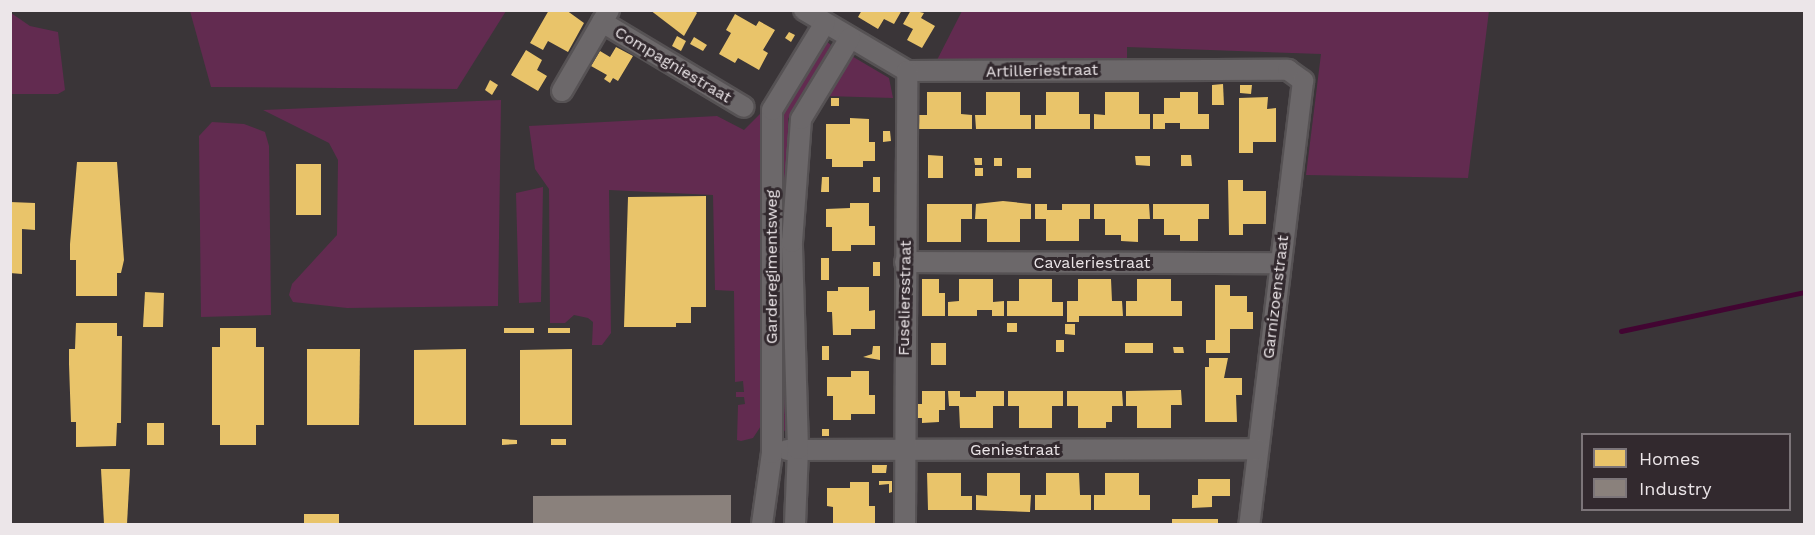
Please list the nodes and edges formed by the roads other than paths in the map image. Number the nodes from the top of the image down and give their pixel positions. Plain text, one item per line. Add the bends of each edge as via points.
1 (804, 10) edge
2 (605, 16) edge
3 (825, 23) junction
4 (850, 38) junction
5 (907, 71) junction
6 (1296, 74) joint
7 (562, 91) dead end
8 (744, 107) dead end
9 (905, 262) junction
10 (1279, 263) junction
11 (1258, 448) junction
12 (798, 449) junction
13 (906, 451) junction
14 (772, 453) junction
15 (762, 525) edge
16 (795, 525) edge
17 (905, 525) edge
18 (1249, 525) edge

1 - 3 street
2 - 7 street
2 - 8 street, Compagniestraat
3 - 4 street
3 - 14 street, Garderegimentsweg via 772,110
4 - 5 street
4 - 12 street, Garderegimentsweg via 801,119 792,242
5 - 6 street, Artilleriestraat via 1246,69
5 - 9 street, Fuseliersstraat
6 - 10 street, Garnizoenstraat via 1304,81 1303,97
9 - 10 street, Cavaleriestraat
9 - 13 street, Fuseliersstraat
10 - 11 street, Garnizoenstraat
11 - 13 street, Geniestraat
11 - 18 street, Garnizoenstraat
12 - 13 street, Geniestraat
12 - 14 street, Geniestraat
12 - 16 street, Garderegimentsweg
13 - 17 street, Fuseliersstraat
14 - 15 street, Garderegimentsweg

